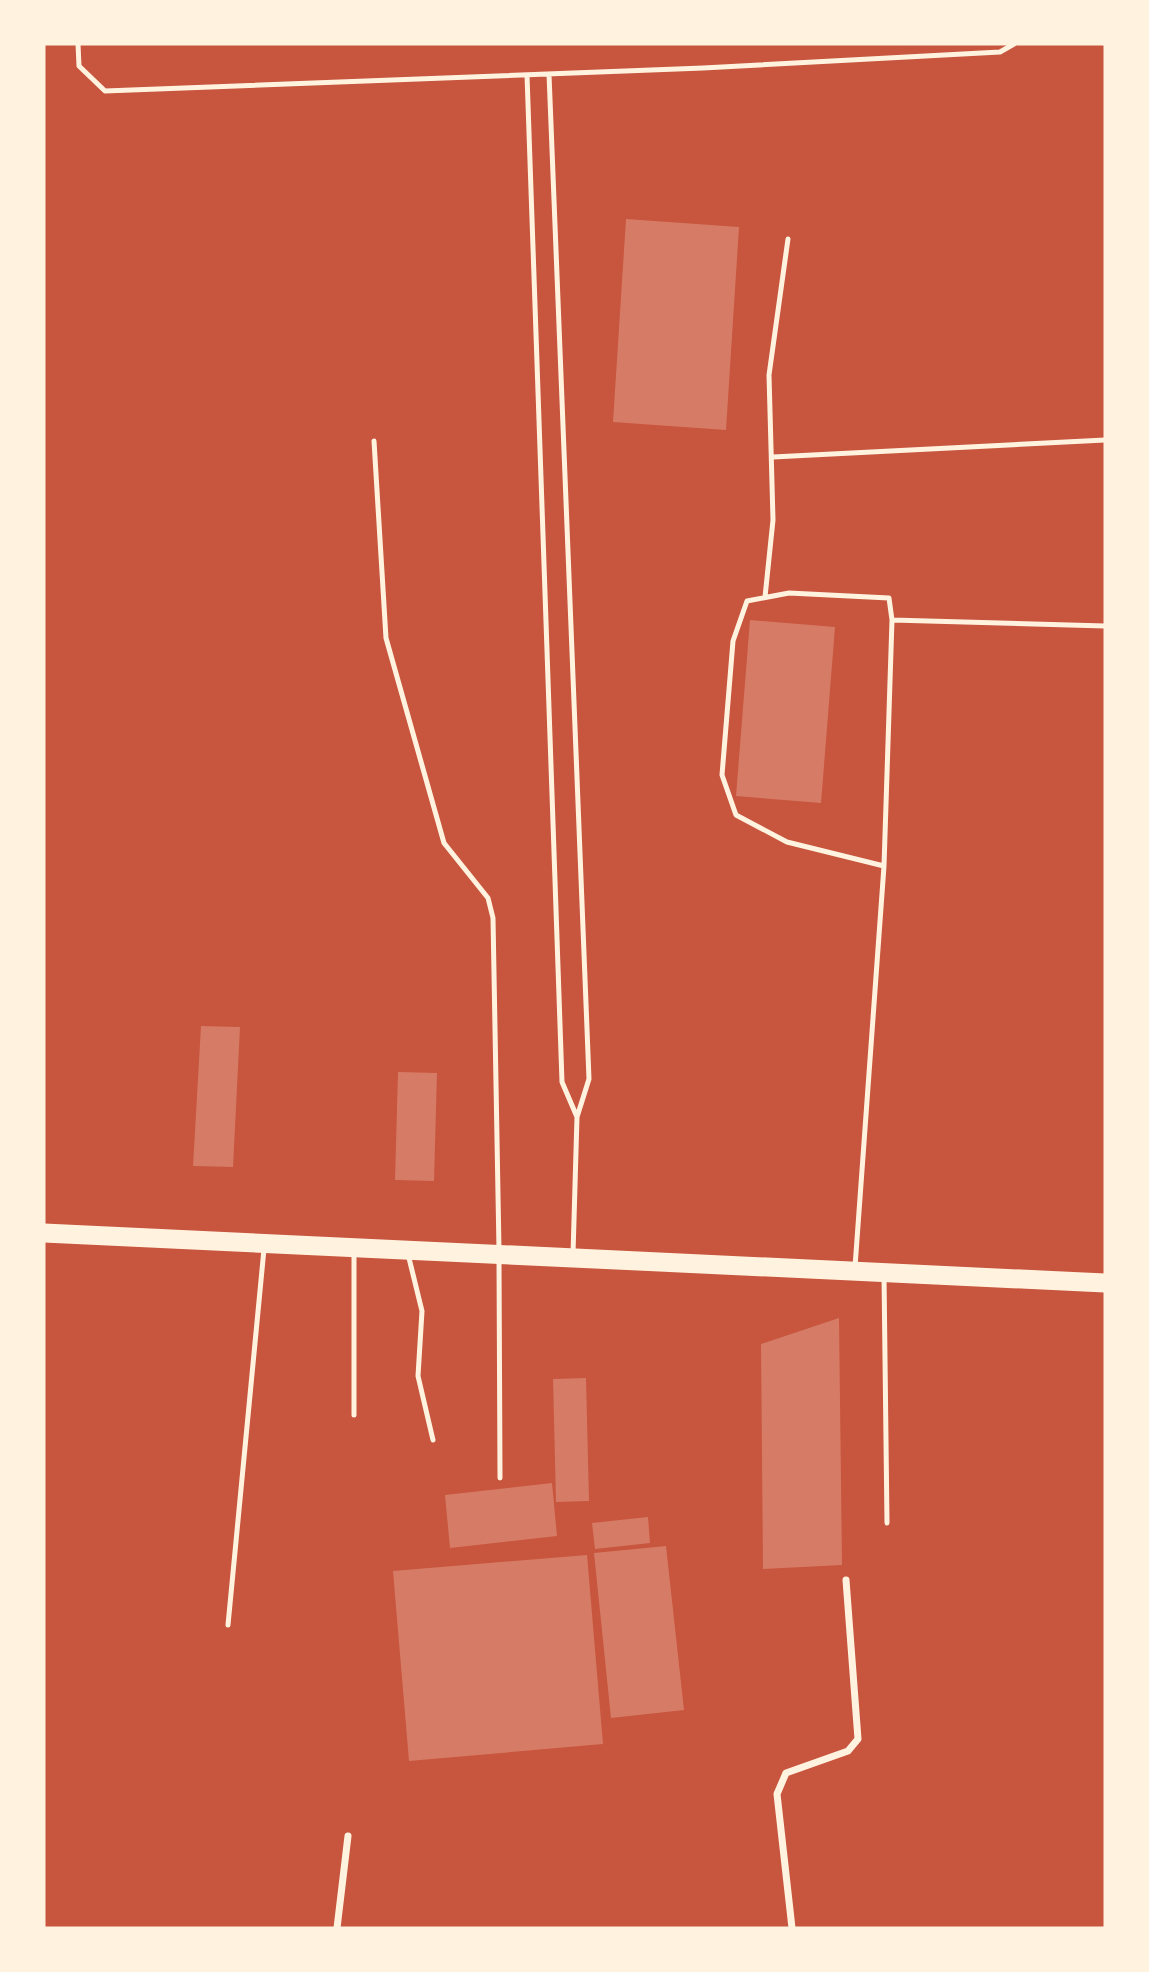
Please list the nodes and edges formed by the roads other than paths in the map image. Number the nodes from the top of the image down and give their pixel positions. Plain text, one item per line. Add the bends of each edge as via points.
1 (78, 44) edge
2 (1014, 44) edge
3 (527, 75) junction
4 (549, 75) junction
5 (788, 239) dead end
6 (374, 440) dead end
7 (1105, 440) edge
8 (773, 457) junction
9 (765, 597) junction
10 (892, 620) junction
11 (1105, 626) edge
12 (884, 866) junction
13 (577, 1117) junction
14 (44, 1233) edge
15 (264, 1243) junction
16 (354, 1247) junction
17 (406, 1249) junction
18 (499, 1254) junction
19 (573, 1257) junction
20 (855, 1271) junction
21 (884, 1272) junction
22 (1105, 1283) edge
23 (354, 1415) dead end
24 (433, 1440) dead end
25 (500, 1478) dead end
26 (887, 1523) dead end
27 (846, 1580) dead end
28 (228, 1625) dead end
29 (348, 1836) dead end
30 (337, 1928) edge
31 (792, 1928) edge

1 - 3 lane via 79,66 105,91
2 - 4 lane via 1000,52
3 - 4 lane
3 - 13 lane via 562,1082
4 - 13 lane via 589,1079
5 - 8 lane via 769,375
6 - 18 lane via 386,638 444,843 488,898 493,918
7 - 8 lane
8 - 9 lane via 773,520
9 - 10 lane via 789,593 889,598
9 - 12 lane via 747,601 733,641 722,775 736,815 787,842
10 - 11 lane
10 - 12 lane
12 - 20 lane
13 - 19 lane
14 - 15 highway
15 - 16 highway
15 - 28 lane
16 - 17 highway
16 - 23 lane
17 - 18 highway
17 - 24 lane via 422,1311 418,1376
18 - 19 highway
18 - 25 lane
19 - 20 highway
20 - 21 highway
21 - 22 highway
21 - 26 lane
27 - 31 street via 858,1739 848,1751 786,1773 777,1794
29 - 30 street

